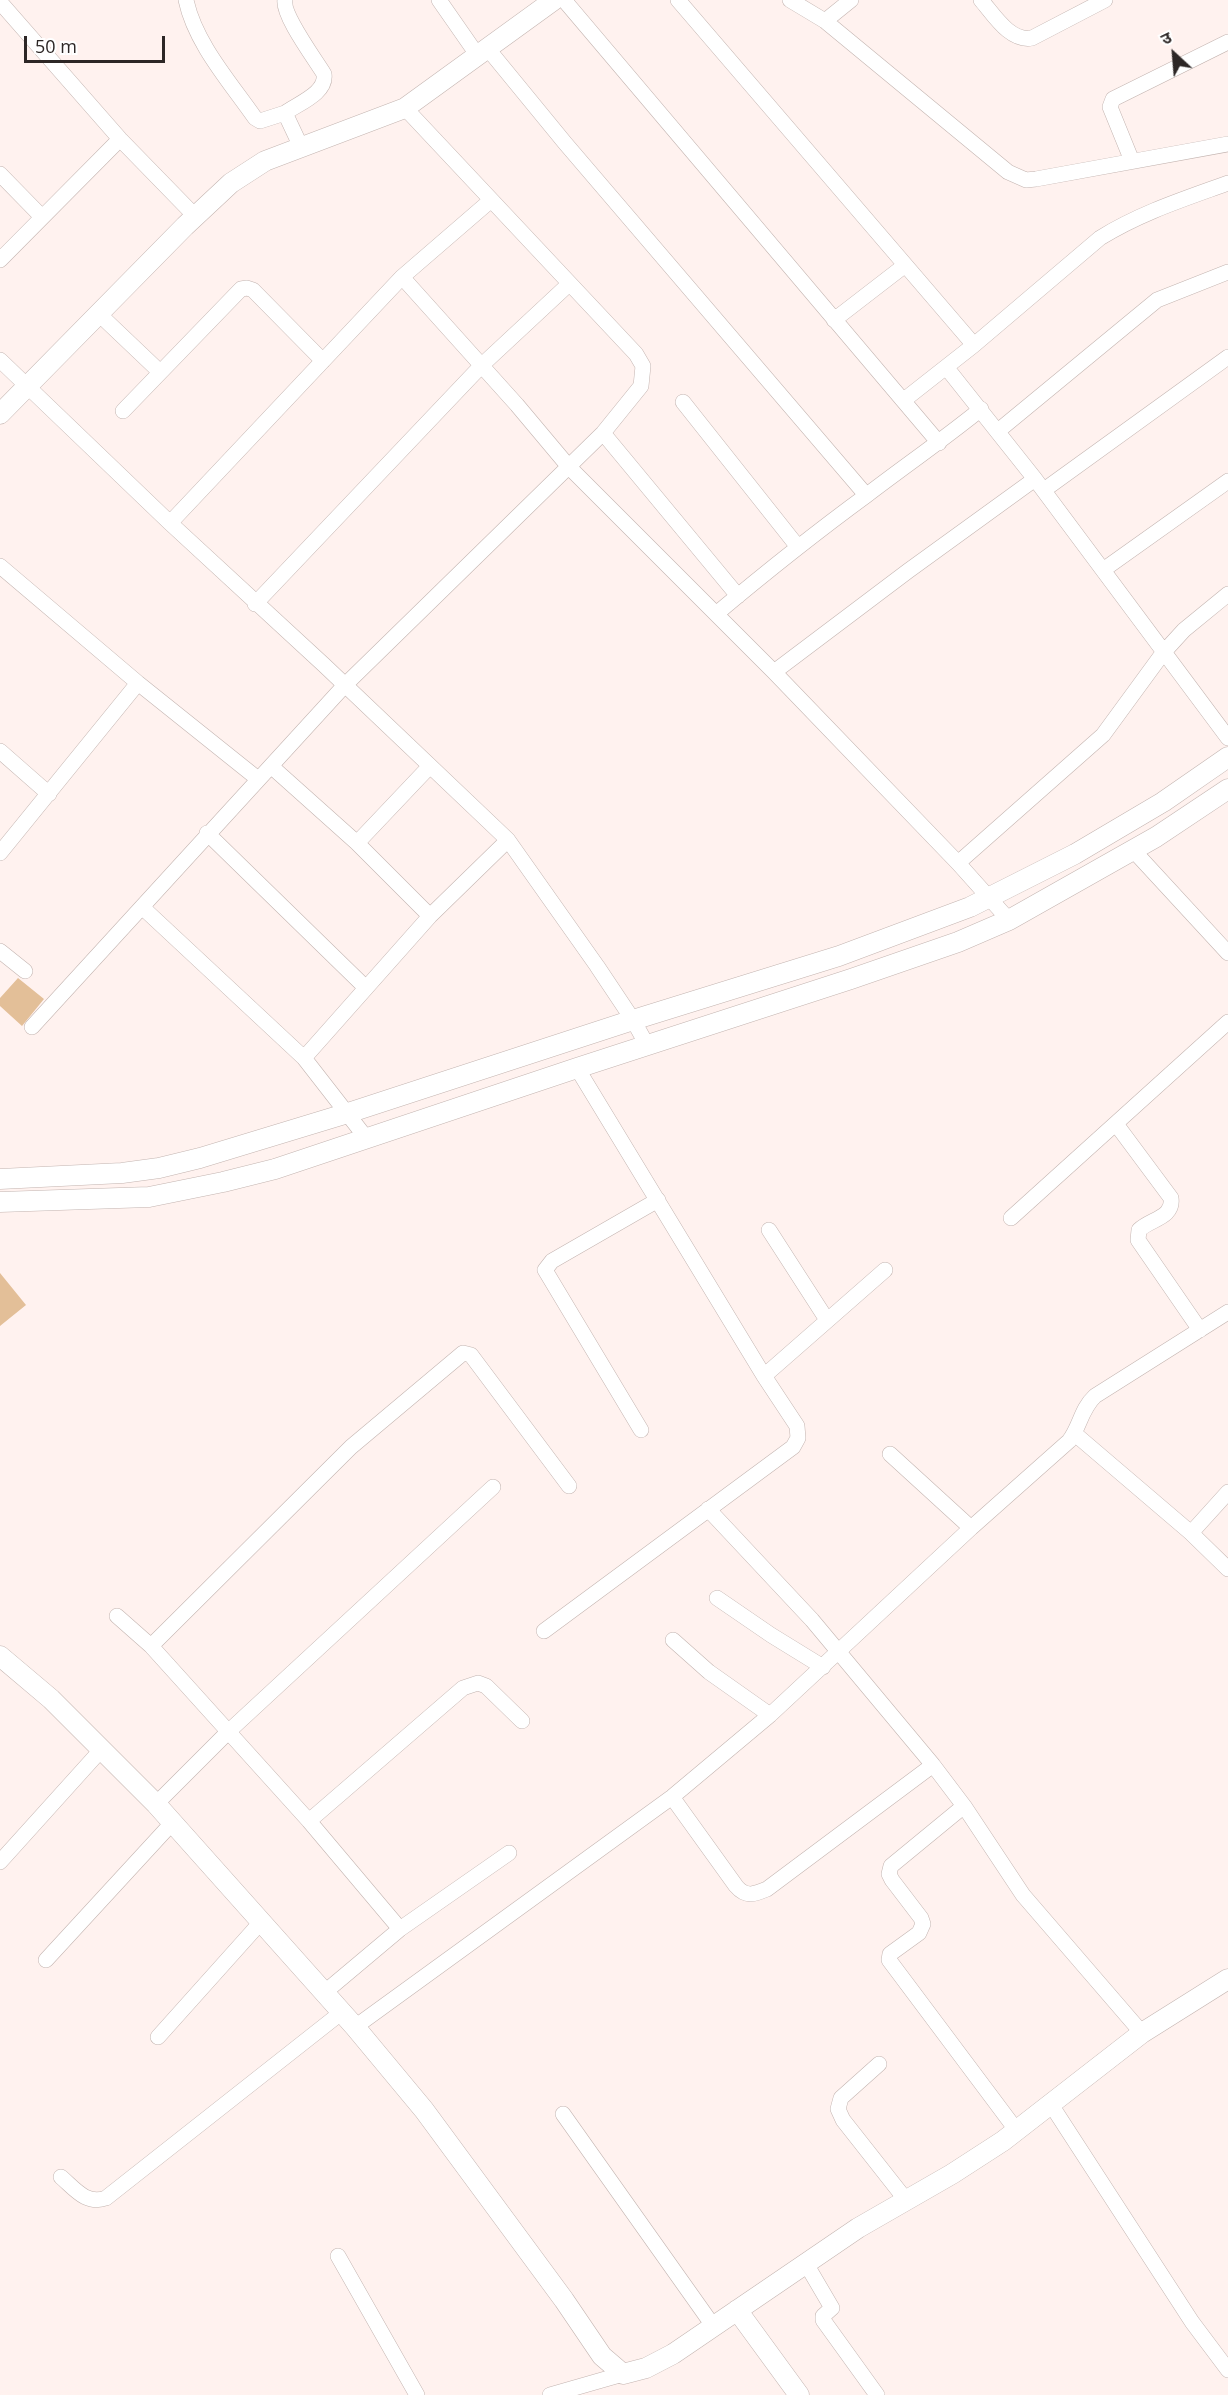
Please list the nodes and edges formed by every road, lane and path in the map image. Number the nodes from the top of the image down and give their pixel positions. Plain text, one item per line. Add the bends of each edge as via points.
1 (186, 0) edge
2 (285, 0) edge
3 (439, 0) edge
4 (554, 0) edge
5 (564, 0) edge
6 (678, 0) edge
7 (790, 0) edge
8 (851, 0) edge
9 (981, 0) edge
10 (1105, 0) edge
11 (0, 2) edge
12 (825, 21) junction
13 (1228, 42) edge
14 (483, 52) junction
15 (405, 108) junction
16 (285, 112) junction
17 (120, 139) junction
18 (1228, 144) edge
19 (301, 147) junction
20 (1132, 161) junction
21 (0, 174) edge
22 (1228, 183) edge
23 (490, 201) junction
24 (42, 217) junction
25 (196, 217) junction
26 (0, 260) edge
27 (904, 266) junction
28 (1228, 272) edge
29 (402, 277) junction
30 (569, 284) junction
31 (99, 314) junction
32 (834, 320) junction
33 (974, 345) junction
34 (1228, 357) edge
35 (0, 360) edge
36 (323, 361) junction
37 (482, 365) junction
38 (946, 367) junction
39 (160, 372) junction
40 (27, 387) junction
41 (904, 400) junction
42 (683, 402) dead end
43 (981, 409) junction
44 (123, 411) dead end
45 (0, 414) edge
46 (998, 431) junction
47 (603, 433) junction
48 (939, 443) junction
49 (569, 467) junction
50 (1228, 481) edge
51 (1039, 485) junction
52 (866, 495) junction
53 (170, 523) junction
54 (798, 547) junction
55 (0, 566) edge
56 (1103, 570) junction
57 (1228, 594) edge
58 (738, 596) junction
59 (255, 604) junction
60 (716, 614) junction
61 (1163, 653) junction
62 (774, 672) junction
63 (138, 683) junction
64 (345, 685) junction
65 (1228, 738) edge
66 (0, 751) edge
67 (1228, 758) edge
68 (430, 766) junction
69 (272, 767) junction
70 (258, 780) junction
71 (1228, 789) edge
72 (49, 794) junction
73 (207, 833) junction
74 (508, 840) junction
75 (357, 843) junction
76 (1133, 850) junction
77 (0, 853) edge
78 (958, 863) junction
79 (989, 896) junction
80 (141, 907) junction
81 (430, 916) junction
82 (1009, 920) junction
83 (0, 951) edge
84 (1228, 953) edge
85 (24, 971) dead end
86 (365, 987) junction
87 (633, 1020) junction
88 (1228, 1022) edge
89 (32, 1027) dead end
90 (646, 1046) junction
91 (304, 1058) junction
92 (577, 1068) junction
93 (348, 1113) junction
94 (1116, 1124) junction
95 (367, 1139) junction
96 (0, 1179) edge
97 (658, 1200) junction
98 (0, 1202) edge
99 (1011, 1218) dead end
100 (769, 1230) dead end
101 (885, 1270) dead end
102 (1228, 1312) edge
103 (827, 1320) junction
104 (1200, 1330) junction
105 (764, 1376) junction
106 (641, 1431) dead end
107 (1075, 1434) junction
108 (890, 1454) dead end
109 (569, 1486) dead end
110 (493, 1487) dead end
111 (1228, 1492) edge
112 (708, 1509) junction
113 (971, 1528) junction
114 (1191, 1533) junction
115 (1228, 1569) edge
116 (717, 1598) dead end
117 (117, 1616) dead end
118 (544, 1631) dead end
119 (673, 1640) dead end
120 (151, 1646) junction
121 (838, 1651) junction
122 (0, 1656) edge
123 (823, 1667) junction
124 (770, 1715) junction
125 (522, 1721) dead end
126 (228, 1732) junction
127 (101, 1750) junction
128 (933, 1765) junction
129 (672, 1797) junction
130 (156, 1804) junction
131 (964, 1806) junction
132 (309, 1821) junction
133 (173, 1822) junction
134 (508, 1853) dead end
135 (0, 1862) edge
136 (261, 1922) junction
137 (400, 1929) junction
138 (46, 1960) dead end
139 (1228, 1979) edge
140 (326, 1992) junction
141 (349, 2019) junction
142 (1142, 2033) junction
143 (158, 2037) dead end
144 (879, 2064) dead end
145 (1050, 2103) junction
146 (563, 2114) dead end
147 (1017, 2131) junction
148 (61, 2177) dead end
149 (906, 2200) junction
150 (338, 2256) dead end
151 (805, 2262) junction
152 (737, 2310) junction
153 (714, 2327) junction
154 (1228, 2370) edge
155 (623, 2374) junction
156 (417, 2395) edge
157 (550, 2395) edge
158 (799, 2395) edge
159 (877, 2395) edge

1 - 16 street via 198,33 255,118 265,121
2 - 16 street via 287,12 325,80 320,90
3 - 14 street
4 - 14 street
5 - 32 street
6 - 27 street
7 - 12 street
8 - 12 street
9 - 10 street via 1014,36 1025,39
11 - 17 street
12 - 20 street via 1017,177 1036,179
13 - 20 street via 1113,99 1110,107
14 - 15 street
14 - 52 street
15 - 19 street
15 - 23 street
16 - 19 street
17 - 24 street
17 - 25 street
18 - 20 street
19 - 25 street via 265,161 231,183
21 - 24 street
22 - 33 street via 1152,210 1100,238
23 - 29 street
23 - 30 street
24 - 26 street
25 - 31 street
27 - 32 street
27 - 33 street
28 - 46 street via 1157,300
29 - 36 street
29 - 37 street
30 - 37 street
30 - 47 street via 643,366 641,386
31 - 39 street
31 - 40 street
32 - 41 street
33 - 38 street
34 - 51 street
35 - 40 street
36 - 39 street via 254,290 247,288 236,292
36 - 53 street
37 - 49 street
37 - 59 street
38 - 41 street
38 - 43 street
39 - 44 street
40 - 45 street
40 - 53 street
41 - 48 street
42 - 54 street
43 - 46 street
43 - 48 street
46 - 51 street
47 - 49 street
47 - 58 street
48 - 52 street
49 - 60 street
49 - 64 street
50 - 56 street
51 - 56 street
51 - 62 street via 908,571
52 - 54 street
53 - 59 street
54 - 58 street
55 - 63 street
56 - 61 street
57 - 61 street
58 - 60 street
59 - 64 street
60 - 62 street
61 - 65 street
61 - 78 street via 1103,735
62 - 78 street
63 - 70 street
63 - 72 street
64 - 68 street
64 - 69 street
66 - 72 street
67 - 79 street via 1075,854
68 - 74 street
68 - 75 street
69 - 70 street
69 - 75 street
70 - 73 street
71 - 76 street
72 - 77 street
73 - 80 street
73 - 86 street
74 - 81 street
74 - 87 street
75 - 81 street
76 - 82 street
76 - 84 street
78 - 79 street
79 - 82 street
79 - 87 street via 970,907 839,956
80 - 89 street
80 - 91 street
81 - 86 street
82 - 90 street via 851,980
83 - 85 street
86 - 91 street
87 - 90 street
87 - 93 street
88 - 94 street
90 - 92 street
91 - 93 street
92 - 95 street
92 - 97 street
93 - 95 street
93 - 96 street via 159,1168
94 - 99 street
94 - 104 street via 1172,1203 1167,1213 1139,1230 1138,1240
95 - 98 street via 275,1169 149,1197
97 - 105 street
97 - 106 street via 552,1261 546,1270
100 - 103 street
101 - 103 street
102 - 104 street
103 - 105 street
104 - 107 street via 1095,1396 1087,1403
105 - 112 street via 797,1426 798,1438 793,1447
107 - 113 street
107 - 114 street
108 - 113 street
109 - 120 street via 471,1354 463,1353 351,1448
110 - 126 street
111 - 114 street
112 - 118 street
112 - 121 street
113 - 121 street
114 - 115 street
116 - 123 street
117 - 120 street
119 - 124 street via 709,1672
120 - 126 street
121 - 123 street
121 - 128 street
122 - 127 street via 51,1699
123 - 124 street
124 - 129 street
125 - 132 street via 486,1686 470,1684
126 - 130 street
126 - 132 street
127 - 130 street
127 - 135 street
128 - 129 street via 767,1889 747,1895 736,1886
128 - 131 street
129 - 141 street
130 - 133 street
131 - 142 street via 1023,1895
131 - 147 street via 891,1866 892,1880 923,1924 919,1933 890,1954 889,1960
132 - 137 street
133 - 136 street
133 - 138 street
134 - 137 street
136 - 140 street
136 - 143 street
137 - 140 street
139 - 142 street
140 - 141 street
141 - 148 street via 106,2198 89,2200
141 - 155 street via 424,2110 602,2356
142 - 145 street
144 - 149 street via 841,2098 838,2109
145 - 147 street
145 - 154 street via 1192,2322
146 - 153 street
147 - 149 street
149 - 151 street
150 - 156 street
151 - 152 street
151 - 159 street via 832,2308 823,2320
152 - 153 street
152 - 158 street
153 - 155 street via 646,2368
155 - 157 street

